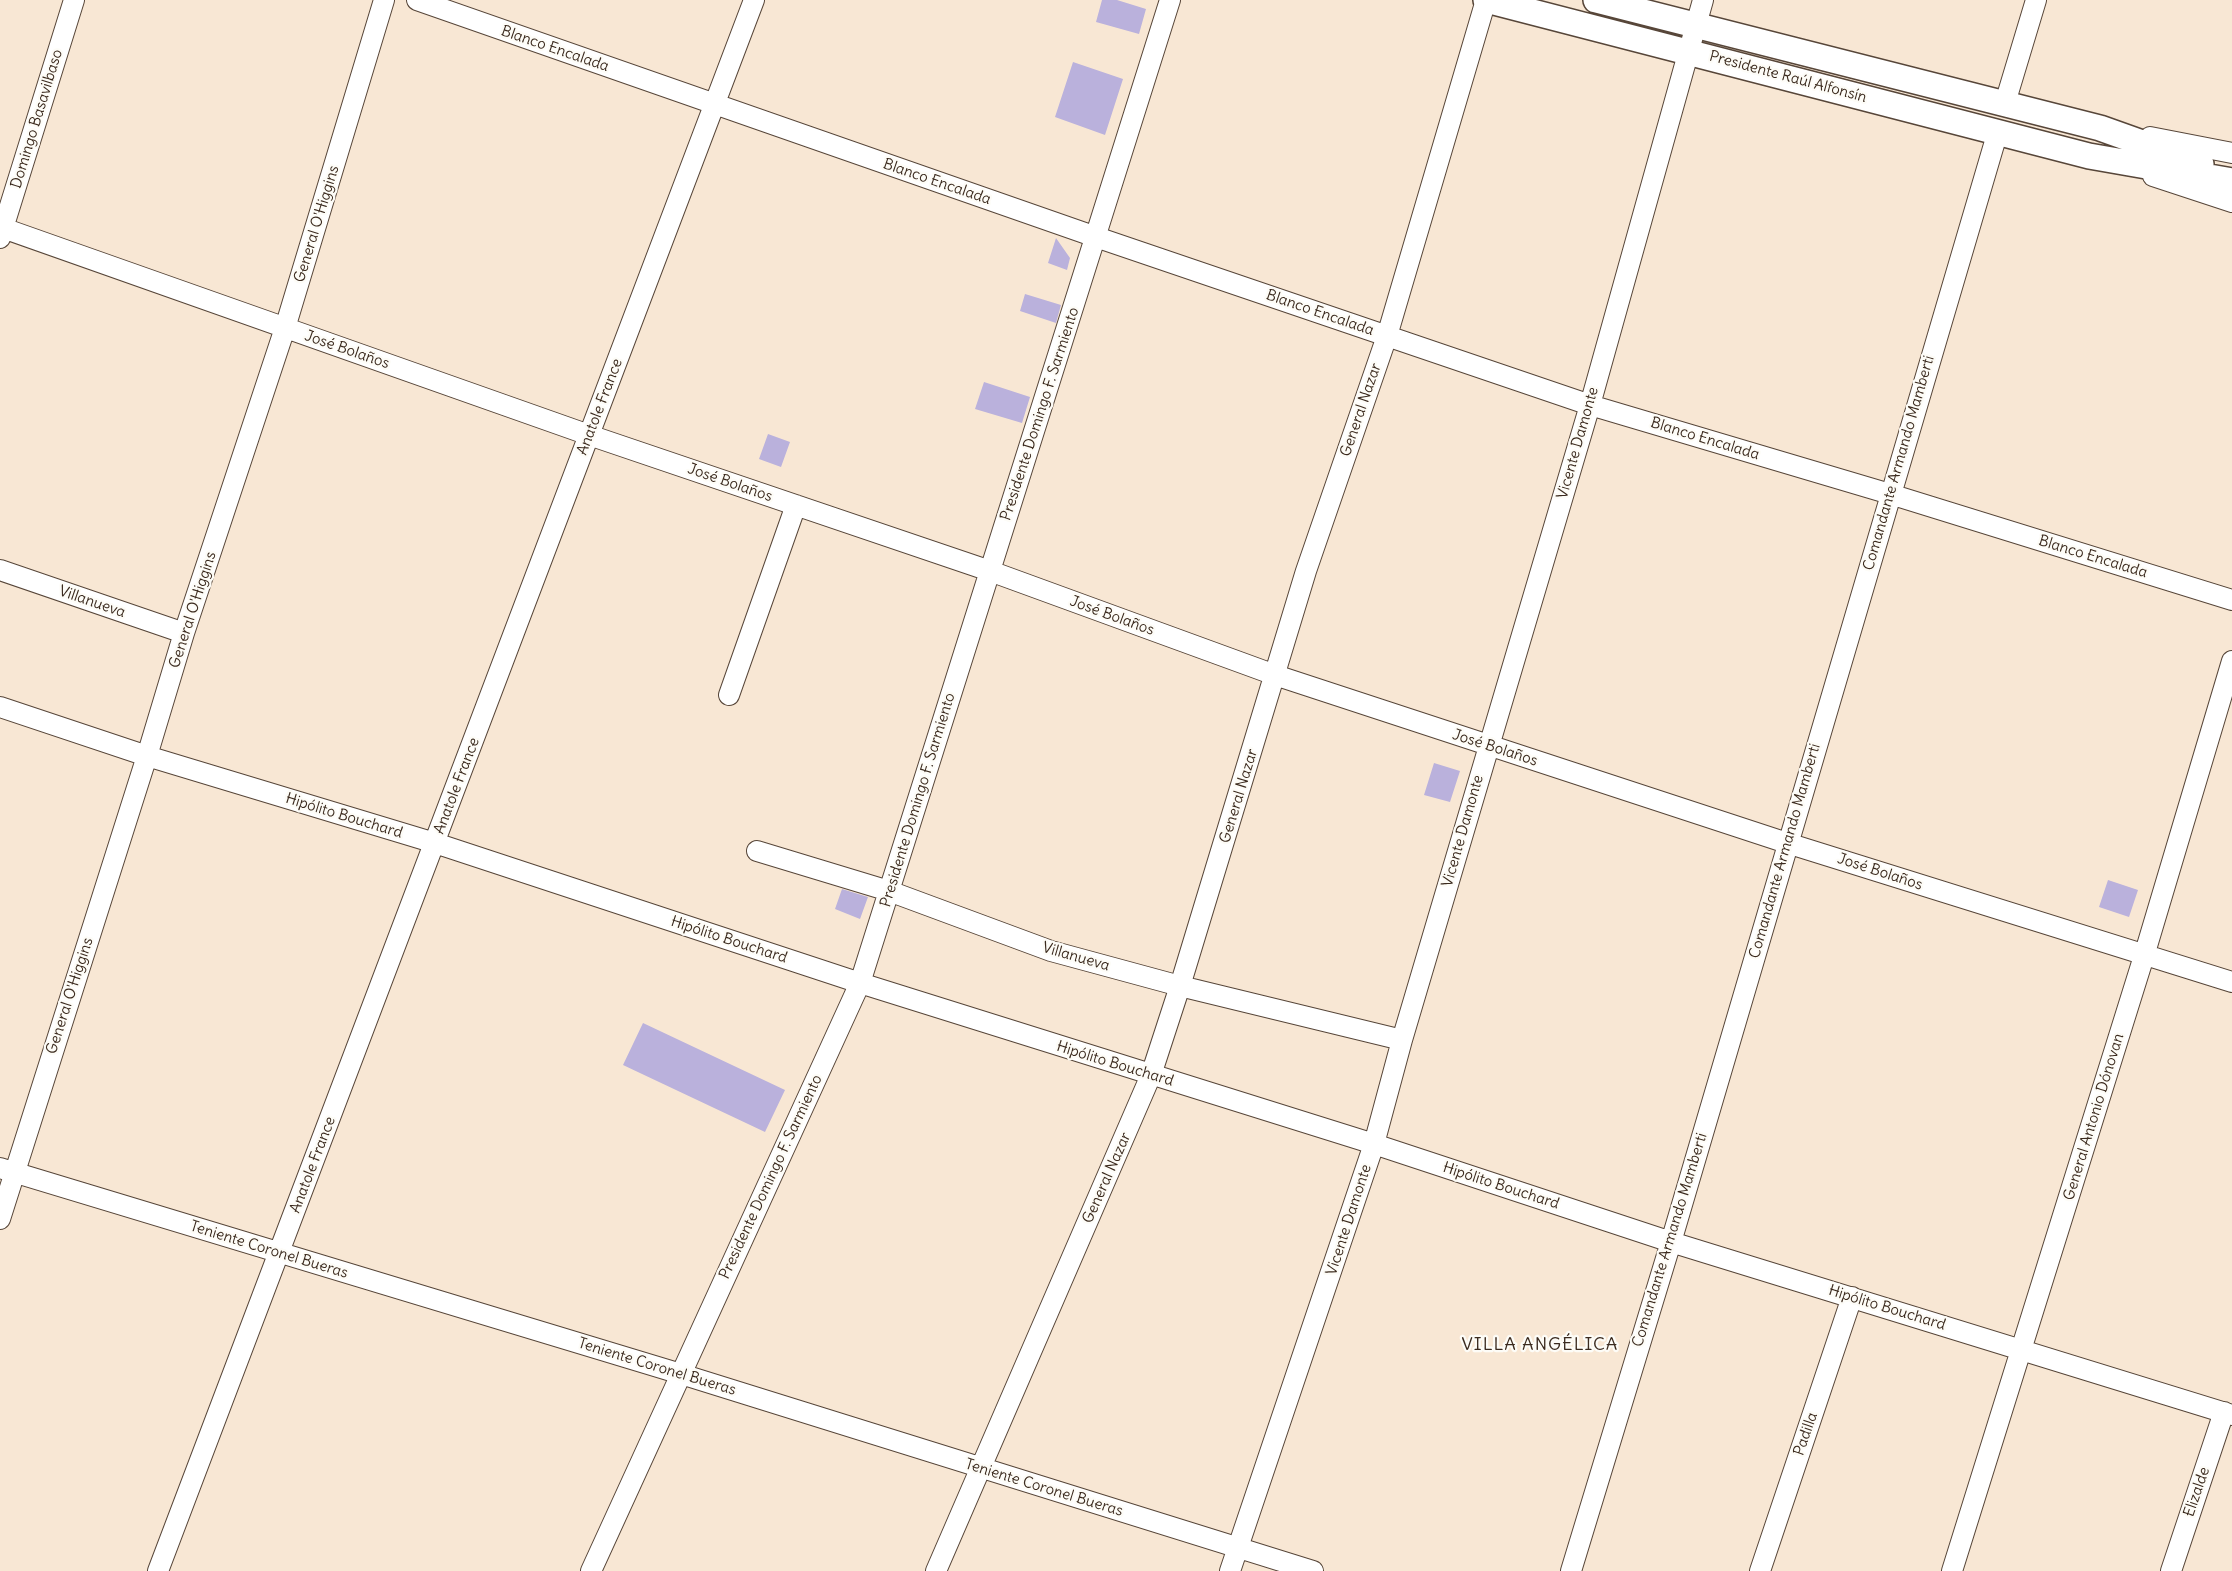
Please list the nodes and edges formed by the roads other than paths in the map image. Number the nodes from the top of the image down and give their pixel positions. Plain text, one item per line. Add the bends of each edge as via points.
1 (74, 0) edge
2 (384, 0) edge
3 (417, 0) edge
4 (754, 0) edge
5 (1170, 0) edge
6 (1486, 0) edge
7 (1596, 0) edge
8 (1703, 0) edge
9 (2036, 0) edge
10 (1696, 25) junction
11 (1688, 51) junction
12 (2005, 103) junction
13 (715, 105) junction
14 (2100, 128) junction
15 (1998, 132) junction
16 (2232, 153) edge
17 (2089, 156) junction
18 (2232, 174) edge
19 (2232, 181) edge
20 (2232, 202) edge
21 (1, 231) edge
22 (1096, 238) junction
23 (285, 328) junction
24 (1387, 336) junction
25 (1590, 405) junction
26 (590, 435) junction
27 (1890, 494) junction
28 (796, 505) junction
29 (0, 570) edge
30 (990, 571) junction
31 (2232, 600) edge
32 (184, 633) junction
33 (2232, 661) edge
34 (1275, 675) junction
35 (729, 695) dead end
36 (0, 707) edge
37 (1488, 746) junction
38 (147, 756) junction
39 (435, 843) junction
40 (1787, 843) junction
41 (756, 851) dead end
42 (889, 891) junction
43 (2144, 956) junction
44 (2232, 982) edge
45 (860, 983) junction
46 (1180, 986) junction
47 (1402, 1040) junction
48 (1151, 1075) junction
49 (1374, 1144) junction
50 (7, 1170) edge
51 (0, 1219) edge
52 (1671, 1242) junction
53 (280, 1254) junction
54 (1852, 1297) junction
55 (2023, 1349) junction
56 (681, 1374) junction
57 (2228, 1414) edge
58 (980, 1468) junction
59 (1238, 1549) junction
60 (158, 1571) edge
61 (590, 1571) edge
62 (936, 1571) edge
63 (1230, 1571) edge
64 (1313, 1571) edge
65 (1571, 1571) edge
66 (1760, 1571) edge
67 (1952, 1571) edge
68 (2171, 1571) edge

1 - 21 street, Domingo Basavilbaso
2 - 23 street, General O'Higgins
3 - 13 street, Blanco Encalada
4 - 13 street, Anatole France
5 - 22 street, Presidente Domingo F. Sarmiento
6 - 11 main road, Presidente Raúl Alfonsín
6 - 24 street, General Nazar
7 - 10 main road, Presidente Raúl Alfonsín
8 - 10 street, Vicente Damonte
9 - 12 street
10 - 11 street, Vicente Damonte
10 - 12 main road, Presidente Raúl Alfonsín
11 - 15 main road, Presidente Raúl Alfonsín
11 - 25 street, Vicente Damonte
12 - 14 main road, Presidente Raúl Alfonsín
13 - 22 street, Blanco Encalada
13 - 26 street, Anatole France
14 - 16 street, Presidente Raúl Alfonsín
14 - 18 main road, Presidente Raúl Alfonsín
15 - 17 main road, Presidente Raúl Alfonsín
15 - 27 street, Comandante Armando Mamberti
17 - 19 main road, Presidente Raúl Alfonsín
17 - 20 street, Presidente Raúl Alfonsín
21 - 23 street, José Bolaños
22 - 24 street, Blanco Encalada
22 - 30 street, Presidente Domingo F. Sarmiento
23 - 26 street, José Bolaños
23 - 32 street, General O'Higgins
24 - 25 street, Blanco Encalada
24 - 34 street, General Nazar via 1306,571
25 - 27 street, Blanco Encalada
25 - 37 street, Vicente Damonte
26 - 28 street, José Bolaños
26 - 39 street, Anatole France
27 - 31 street, Blanco Encalada
27 - 40 street, Comandante Armando Mamberti
28 - 30 street, José Bolaños
28 - 35 street
29 - 32 street, Villanueva
30 - 34 street, José Bolaños
30 - 42 street, Presidente Domingo F. Sarmiento
32 - 38 street, General O'Higgins
33 - 43 street, General Antonio Dónovan
34 - 37 street, José Bolaños
34 - 46 street, General Nazar
36 - 38 street, Hipólito Bouchard
37 - 40 street, José Bolaños
37 - 47 street, Vicente Damonte
38 - 39 street, Hipólito Bouchard
38 - 50 street, General O'Higgins
39 - 45 street, Hipólito Bouchard
39 - 53 street, Anatole France
40 - 43 street, José Bolaños
40 - 52 street, Comandante Armando Mamberti
41 - 42 street, Villanueva
42 - 45 street, Presidente Domingo F. Sarmiento
42 - 46 street, Villanueva via 1051,951
43 - 44 street, José Bolaños
43 - 55 street, General Antonio Dónovan
45 - 48 street, Hipólito Bouchard
45 - 56 street, Presidente Domingo F. Sarmiento
46 - 47 street, Villanueva
46 - 48 street, General Nazar
47 - 49 street, Vicente Damonte
48 - 49 street, Hipólito Bouchard
48 - 58 street, General Nazar
49 - 52 street, Hipólito Bouchard
49 - 59 street, Vicente Damonte
50 - 51 street, General O'Higgins
50 - 53 street, Teniente Coronel Bueras
52 - 54 street, Hipólito Bouchard
52 - 65 street, Comandante Armando Mamberti
53 - 56 street, Teniente Coronel Bueras
53 - 60 street, Anatole France
54 - 55 street, Hipólito Bouchard
54 - 66 street, Padilla
55 - 57 street, Hipólito Bouchard
55 - 67 street, General Antonio Dónovan
56 - 58 street, Teniente Coronel Bueras
56 - 61 street, Presidente Domingo F. Sarmiento
57 - 68 street, Elizalde
58 - 59 street, Teniente Coronel Bueras
58 - 62 street, General Nazar
59 - 63 street, Vicente Damonte
59 - 64 street, Teniente Coronel Bueras

